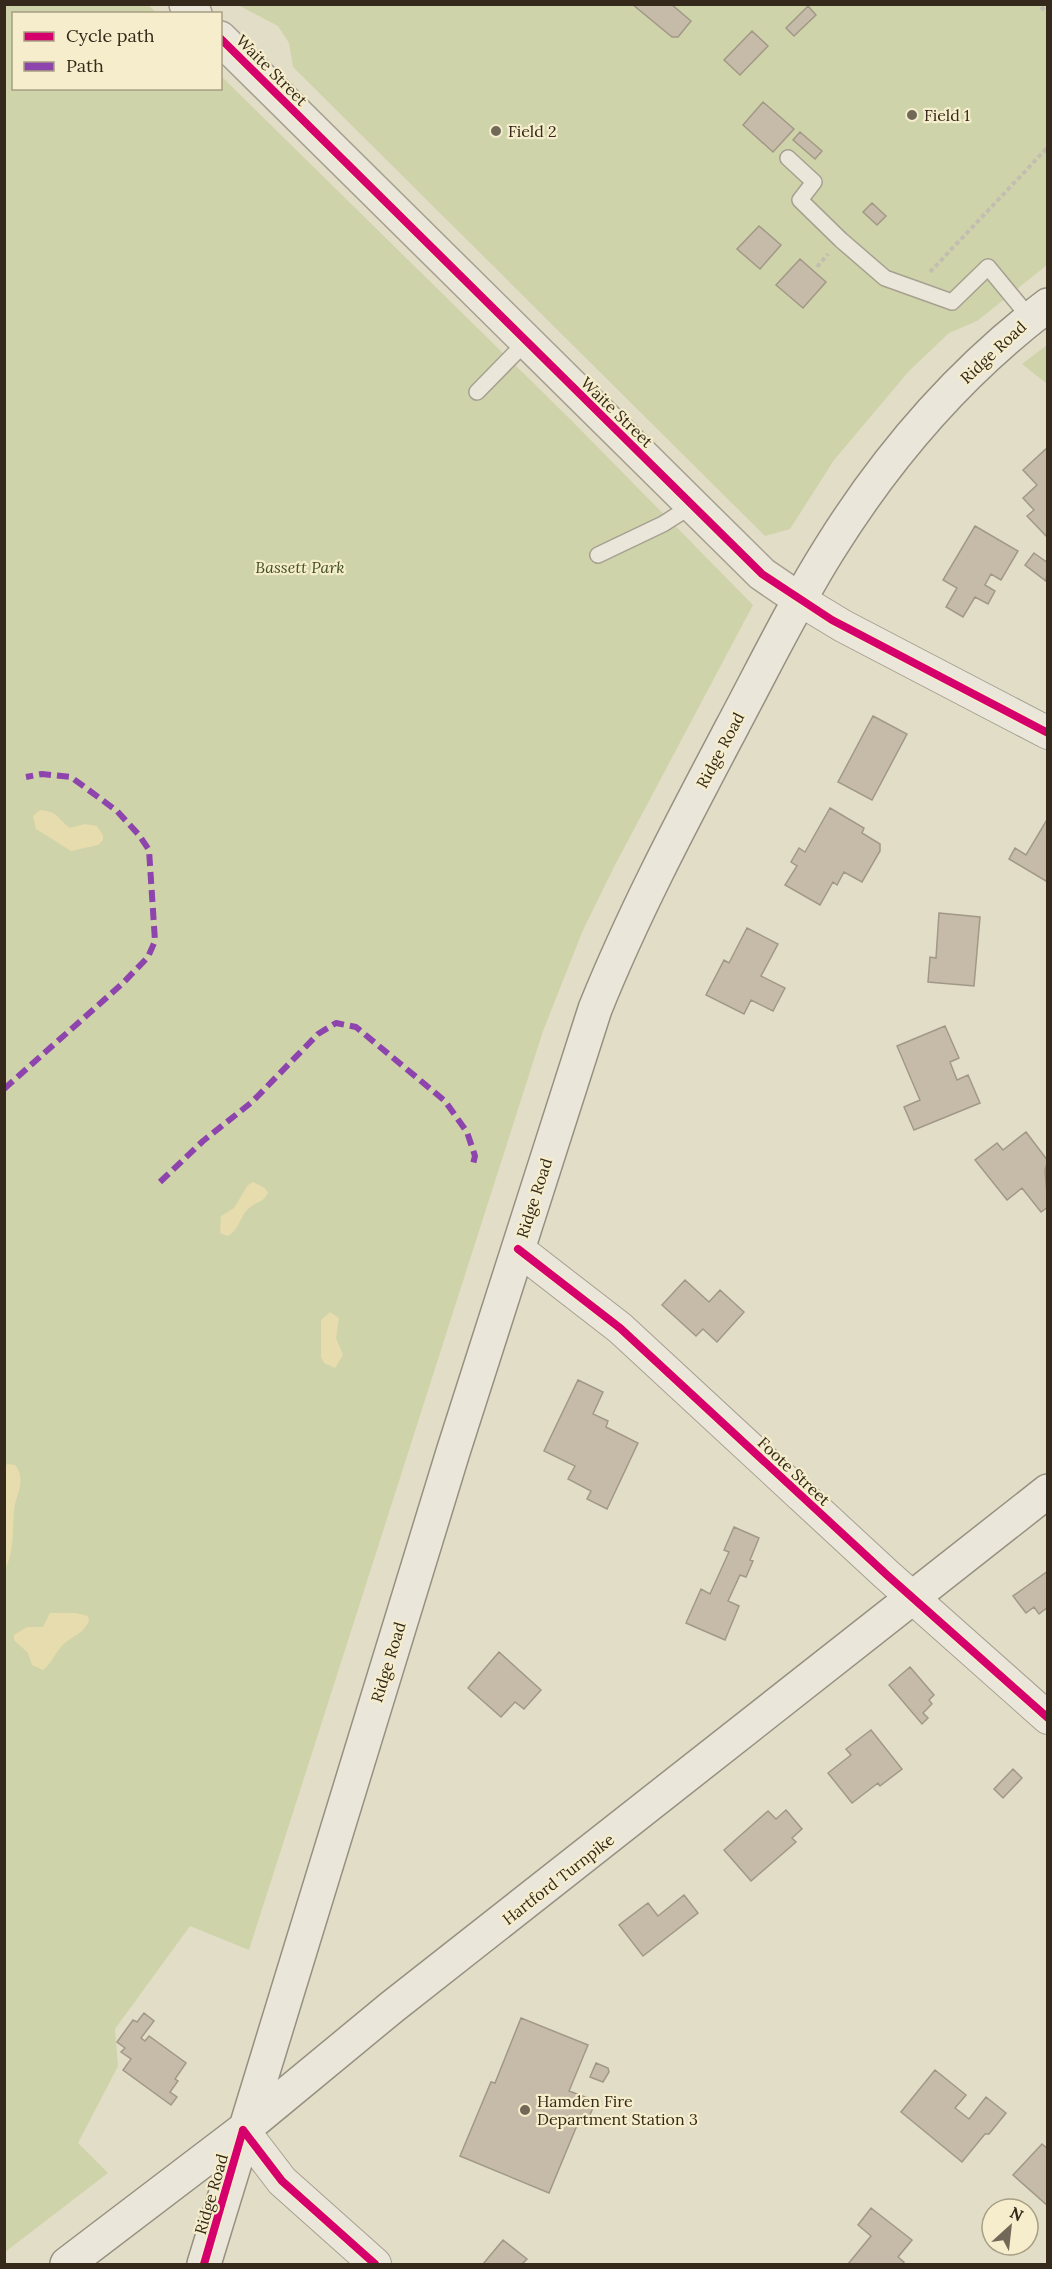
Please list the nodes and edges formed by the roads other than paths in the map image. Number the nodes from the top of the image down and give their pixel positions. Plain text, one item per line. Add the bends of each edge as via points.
1 (222, 40) edge
2 (788, 158) dead end
3 (1039, 312) edge
4 (526, 342) junction
5 (477, 392) dead end
6 (693, 506) junction
7 (598, 555) dead end
8 (800, 600) junction
9 (1047, 733) edge
10 (518, 1249) junction
11 (1047, 1491) edge
12 (913, 1597) junction
13 (1047, 1718) edge
14 (243, 2130) junction
15 (67, 2265) edge
16 (204, 2265) edge
17 (375, 2265) edge

1 - 4 main road, Waite Street
2 - 3 lane via 814,182 800,200 885,278 952,302 988,267
3 - 8 main road, Ridge Road via 987,356 904,443 831,546
4 - 5 lane
4 - 6 main road, Waite Street
6 - 7 lane
6 - 8 main road, Waite Street via 762,574
8 - 9 street, Waite Street
8 - 10 main road, Ridge Road via 654,878 612,967
10 - 12 street, Foote Street via 620,1328
10 - 14 main road, Ridge Road
11 - 12 main road, Hartford Turnpike
12 - 13 street, Foote Street
12 - 14 main road, Hartford Turnpike
14 - 15 main road, Hartford Turnpike
14 - 16 main road, Ridge Road
14 - 17 street via 290,2188

